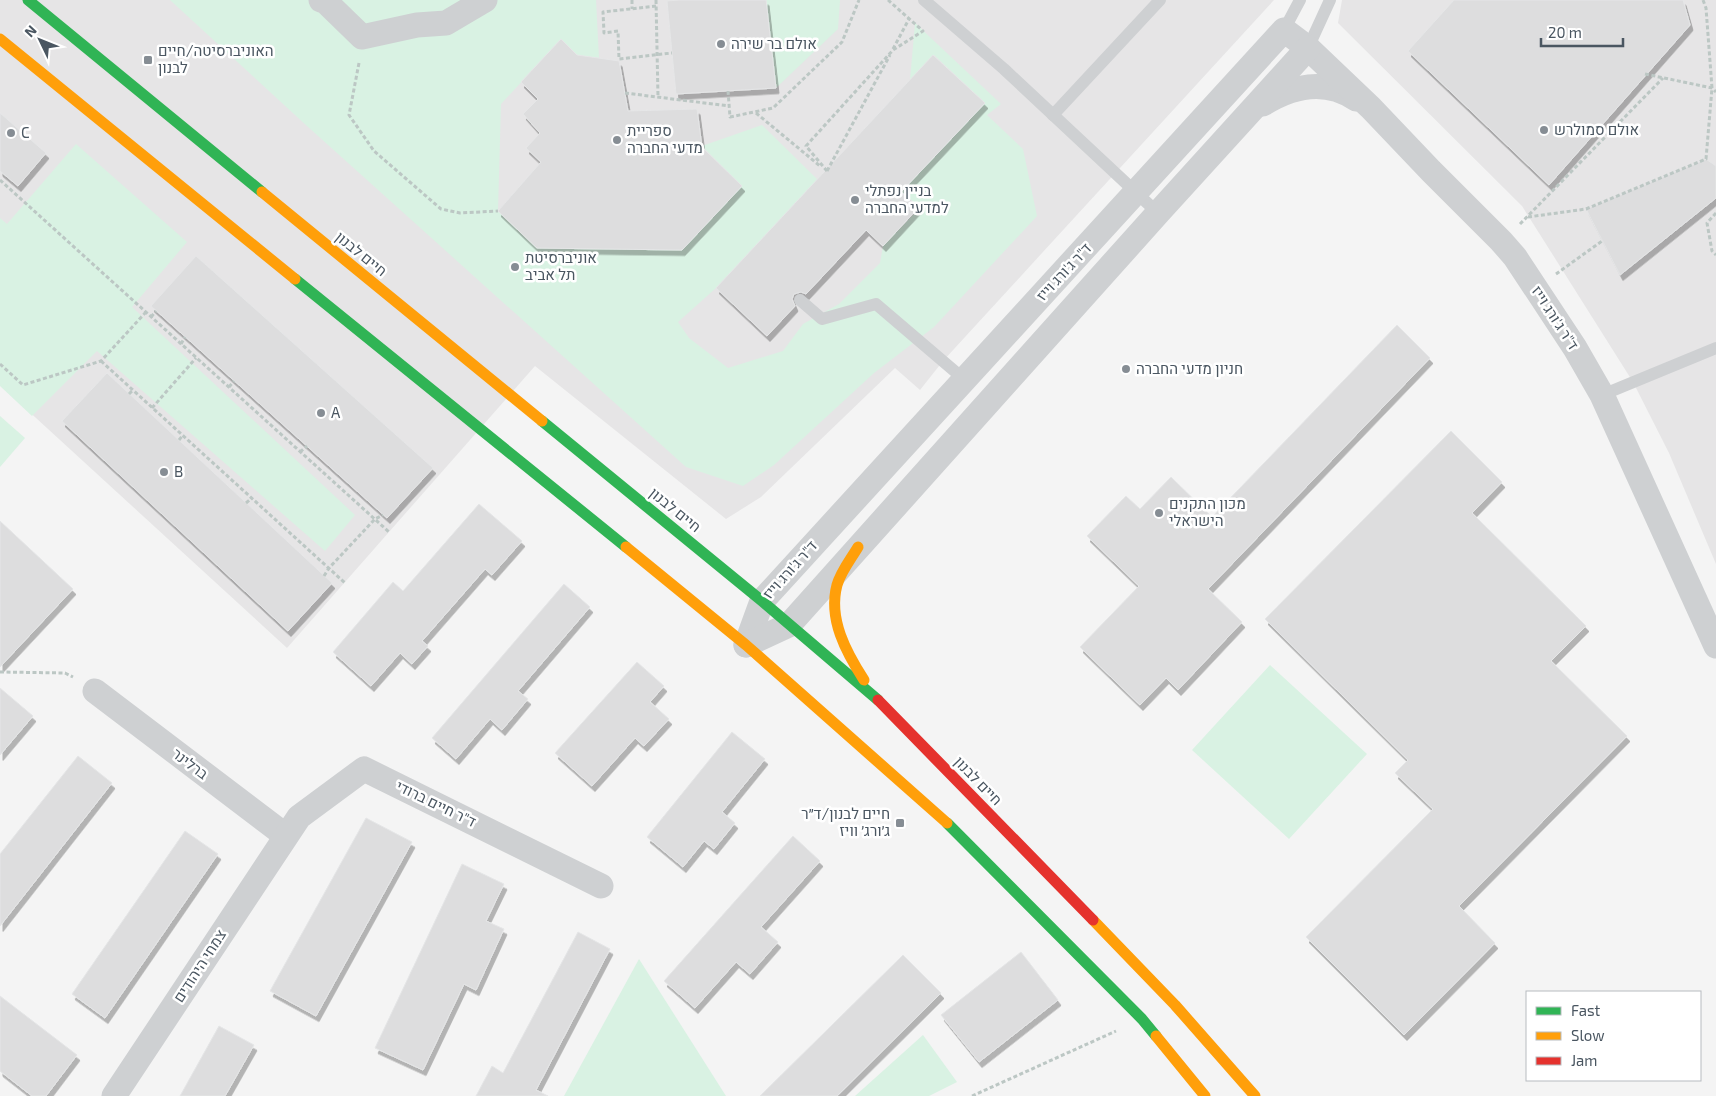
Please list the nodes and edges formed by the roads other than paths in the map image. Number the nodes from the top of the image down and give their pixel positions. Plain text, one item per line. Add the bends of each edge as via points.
1 (28, 0) edge
2 (320, 0) edge
3 (485, 0) edge
4 (924, 0) edge
5 (1160, 0) edge
6 (1300, 0) edge
7 (1330, 0) edge
8 (1284, 30) junction
9 (0, 39) edge
10 (1308, 48) junction
11 (1371, 108) junction
12 (1053, 115) junction
13 (1241, 121) junction
14 (1137, 193) junction
15 (1158, 213) junction
16 (800, 300) dead end
17 (1716, 348) edge
18 (965, 380) junction
19 (1602, 395) junction
20 (858, 547) junction
21 (762, 601) junction
22 (789, 625) junction
23 (746, 646) junction
24 (1716, 646) edge
25 (95, 691) road end
26 (879, 702) junction
27 (286, 836) junction
28 (601, 886) dead end
29 (114, 1096) edge
30 (1205, 1096) edge
31 (1255, 1096) edge

1 - 21 main road, חיים לבנון
2 - 3 street via 325,1 362,38 417,25 446,23
4 - 12 lane
5 - 12 lane
6 - 8 lane
7 - 10 lane
8 - 10 street, ד"ר ג'ורג וייז
8 - 14 street, ד"ר ג'ורג וייז
9 - 23 main road
10 - 11 street, ד"ר ג'ורג וייז
10 - 13 street, ד"ר ג'ורג וייז
11 - 13 street via 1339,91 1309,86 1276,96
11 - 19 street, ד"ר ג'ורג וייז via 1515,257
12 - 14 lane
13 - 15 street, ד"ר ג'ורג וייז
14 - 15 lane
14 - 18 street, ד"ר ג'ורג וייז
15 - 20 street, ד"ר ג'ורג וייז
16 - 18 lane via 822,319 876,304
17 - 19 lane
18 - 21 street, ד"ר ג'ורג וייז
19 - 24 street, ד"ר ג'ורג וייז
20 - 22 street, ד"ר ג'ורג וייז
20 - 26 main road via 837,583 834,600 843,643
21 - 22 main road, חיים לבנון
21 - 23 street, ד"ר ג'ורג וייז
22 - 23 street, ד"ר ג'ורג וייז
22 - 26 main road, חיים לבנון
23 - 30 main road via 950,824 1142,1019
25 - 27 street, ברלינר
26 - 31 main road, חיים לבנון via 1175,1005
27 - 28 street, ד"ר חיים ברודי via 299,817 364,769
27 - 29 street, צמחי היהודים

